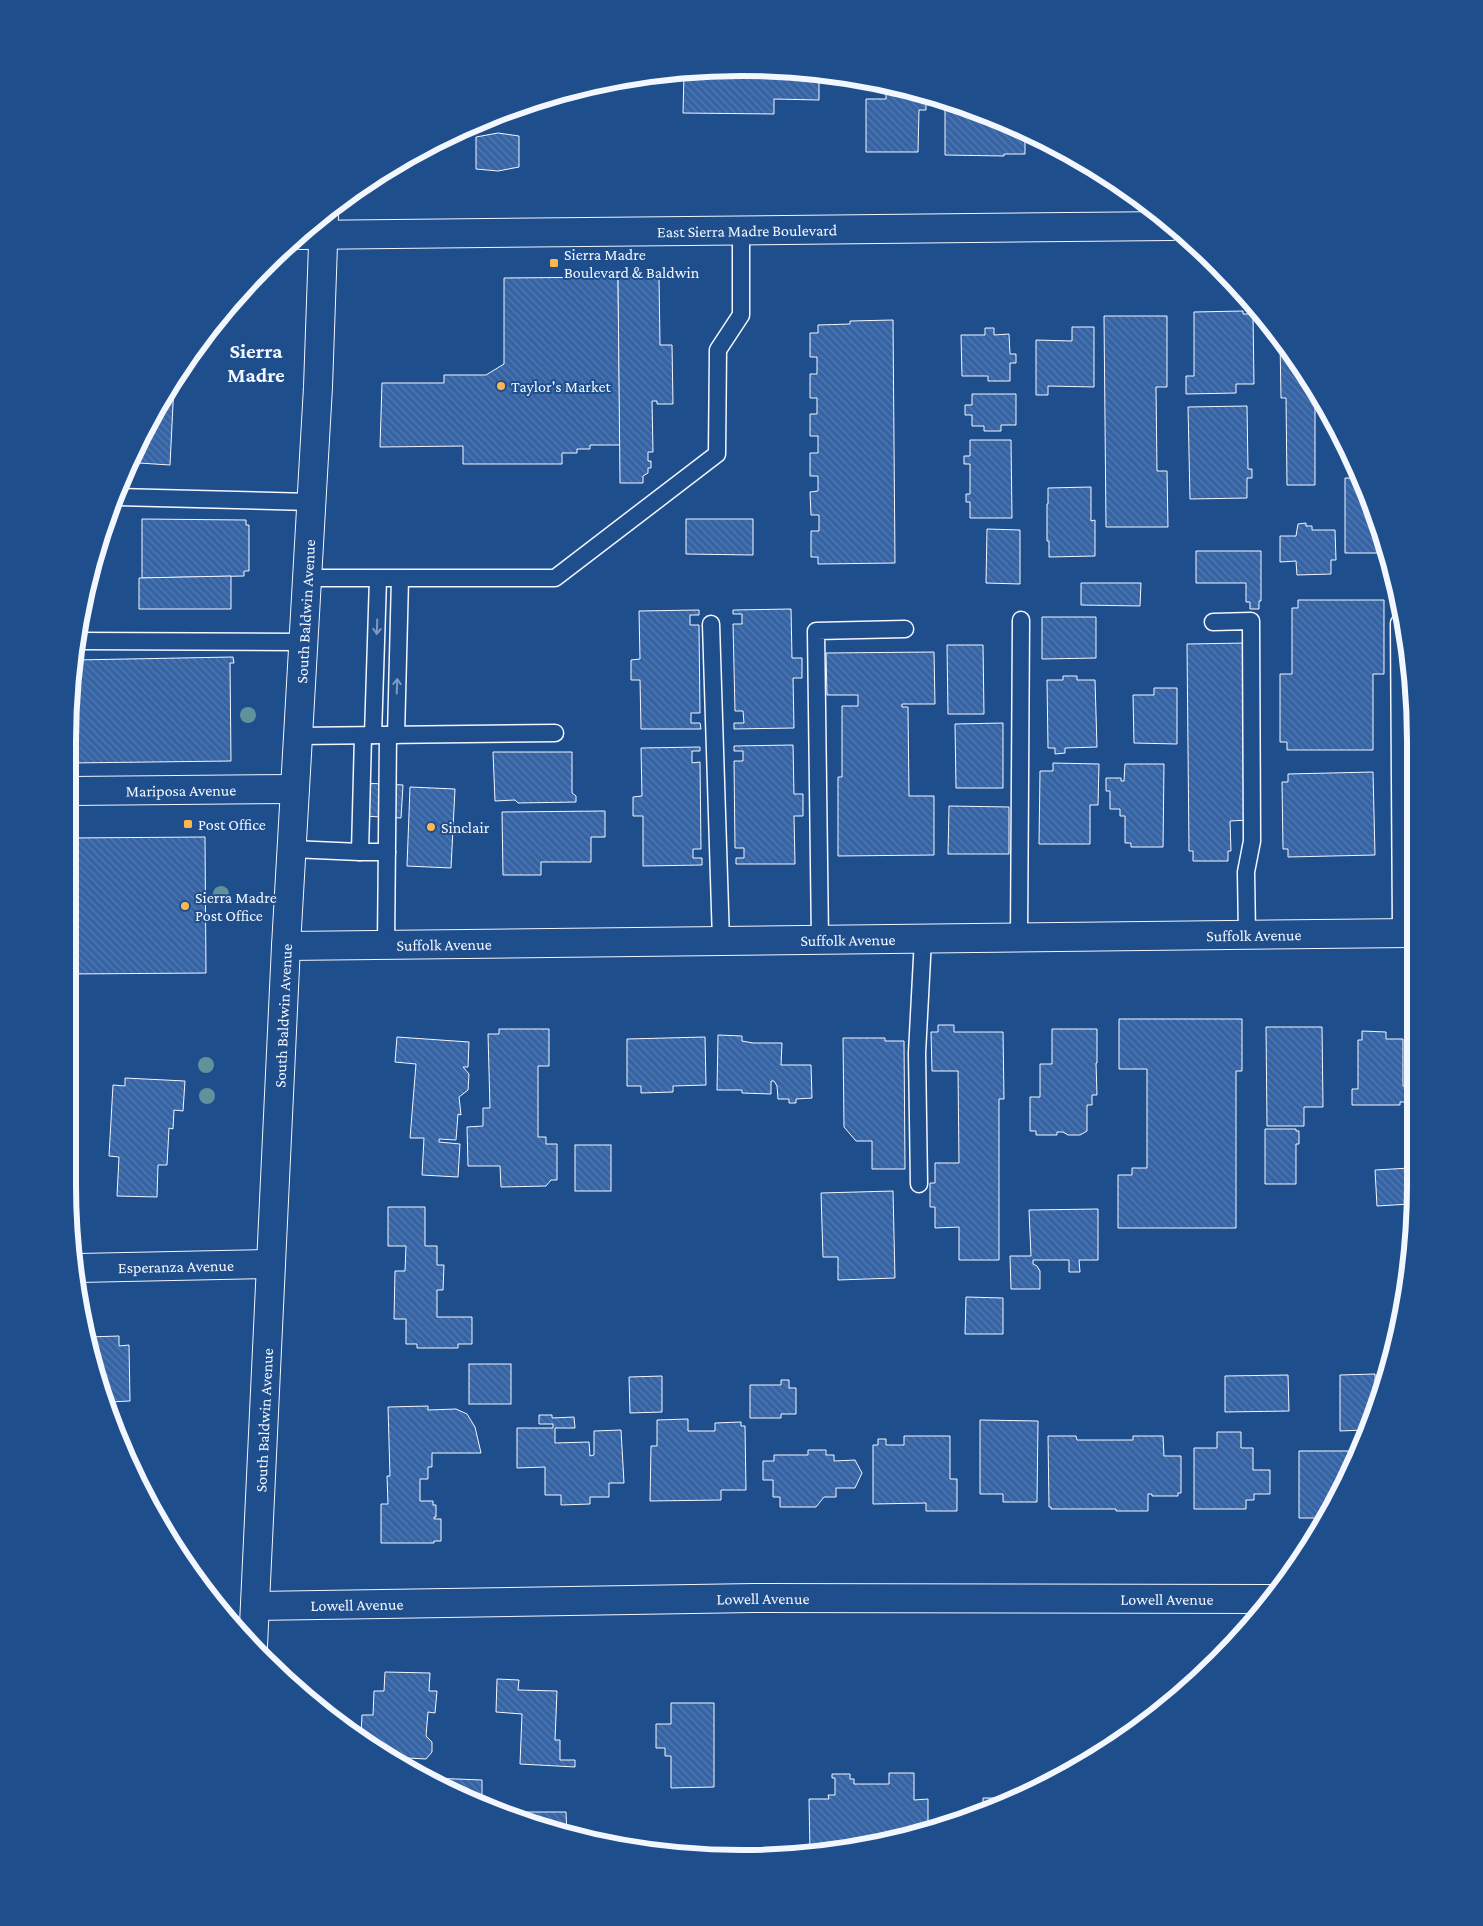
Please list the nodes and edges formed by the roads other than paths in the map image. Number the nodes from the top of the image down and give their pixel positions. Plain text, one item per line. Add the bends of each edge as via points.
1 (1161, 226) edge
2 (318, 229) edge
3 (316, 231) edge
4 (742, 231) junction
5 (123, 497) edge
6 (311, 502) junction
7 (306, 578) junction
8 (378, 579) junction
9 (400, 579) junction
10 (1021, 620) dead end
11 (1213, 622) dead end
12 (711, 624) dead end
13 (905, 629) dead end
14 (84, 642) edge
15 (302, 642) junction
16 (1399, 645) edge
17 (555, 733) dead end
18 (380, 735) junction
19 (298, 736) junction
20 (295, 789) junction
21 (76, 791) edge
22 (292, 849) junction
23 (360, 852) junction
24 (387, 852) junction
25 (1405, 934) edge
26 (1247, 935) junction
27 (1019, 938) junction
28 (923, 939) junction
29 (820, 940) junction
30 (721, 941) junction
31 (386, 945) junction
32 (286, 946) junction
33 (919, 1184) dead end
34 (272, 1264) junction
35 (82, 1268) edge
36 (1260, 1600) edge
37 (256, 1606) junction
38 (254, 1637) edge

1 - 4 street, East Sierra Madre Boulevard
2 - 4 street, East Sierra Madre Boulevard
3 - 6 street, South Baldwin Avenue
4 - 9 lane via 741,315 718,350 717,454 555,578
5 - 6 lane
6 - 7 street, South Baldwin Avenue
7 - 8 lane
7 - 15 street, South Baldwin Avenue
8 - 9 lane
8 -> 18 lane
18 -> 9 lane
10 - 27 lane
11 - 26 lane via 1251,621 1252,841 1246,872
12 - 30 lane
13 - 29 lane via 816,631
14 - 15 lane
15 - 19 street, South Baldwin Avenue
16 - 25 lane
17 - 18 lane
18 - 19 lane
18 - 23 lane
18 - 24 lane
19 - 20 street, South Baldwin Avenue
20 - 21 street, Mariposa Avenue
20 - 22 street, South Baldwin Avenue
22 - 23 lane
22 - 32 street, South Baldwin Avenue
23 - 24 lane
24 - 31 lane
25 - 26 street, Suffolk Avenue
26 - 27 street, Suffolk Avenue
27 - 28 street, Suffolk Avenue
28 - 29 street, Suffolk Avenue
28 - 33 lane via 917,1053
29 - 30 street, Suffolk Avenue
30 - 31 street, Suffolk Avenue
31 - 32 street, Suffolk Avenue
32 - 34 street, South Baldwin Avenue
34 - 35 street, Esperanza Avenue
34 - 37 street, South Baldwin Avenue
36 - 37 street, Lowell Avenue via 754,1598
37 - 38 street, South Baldwin Avenue

